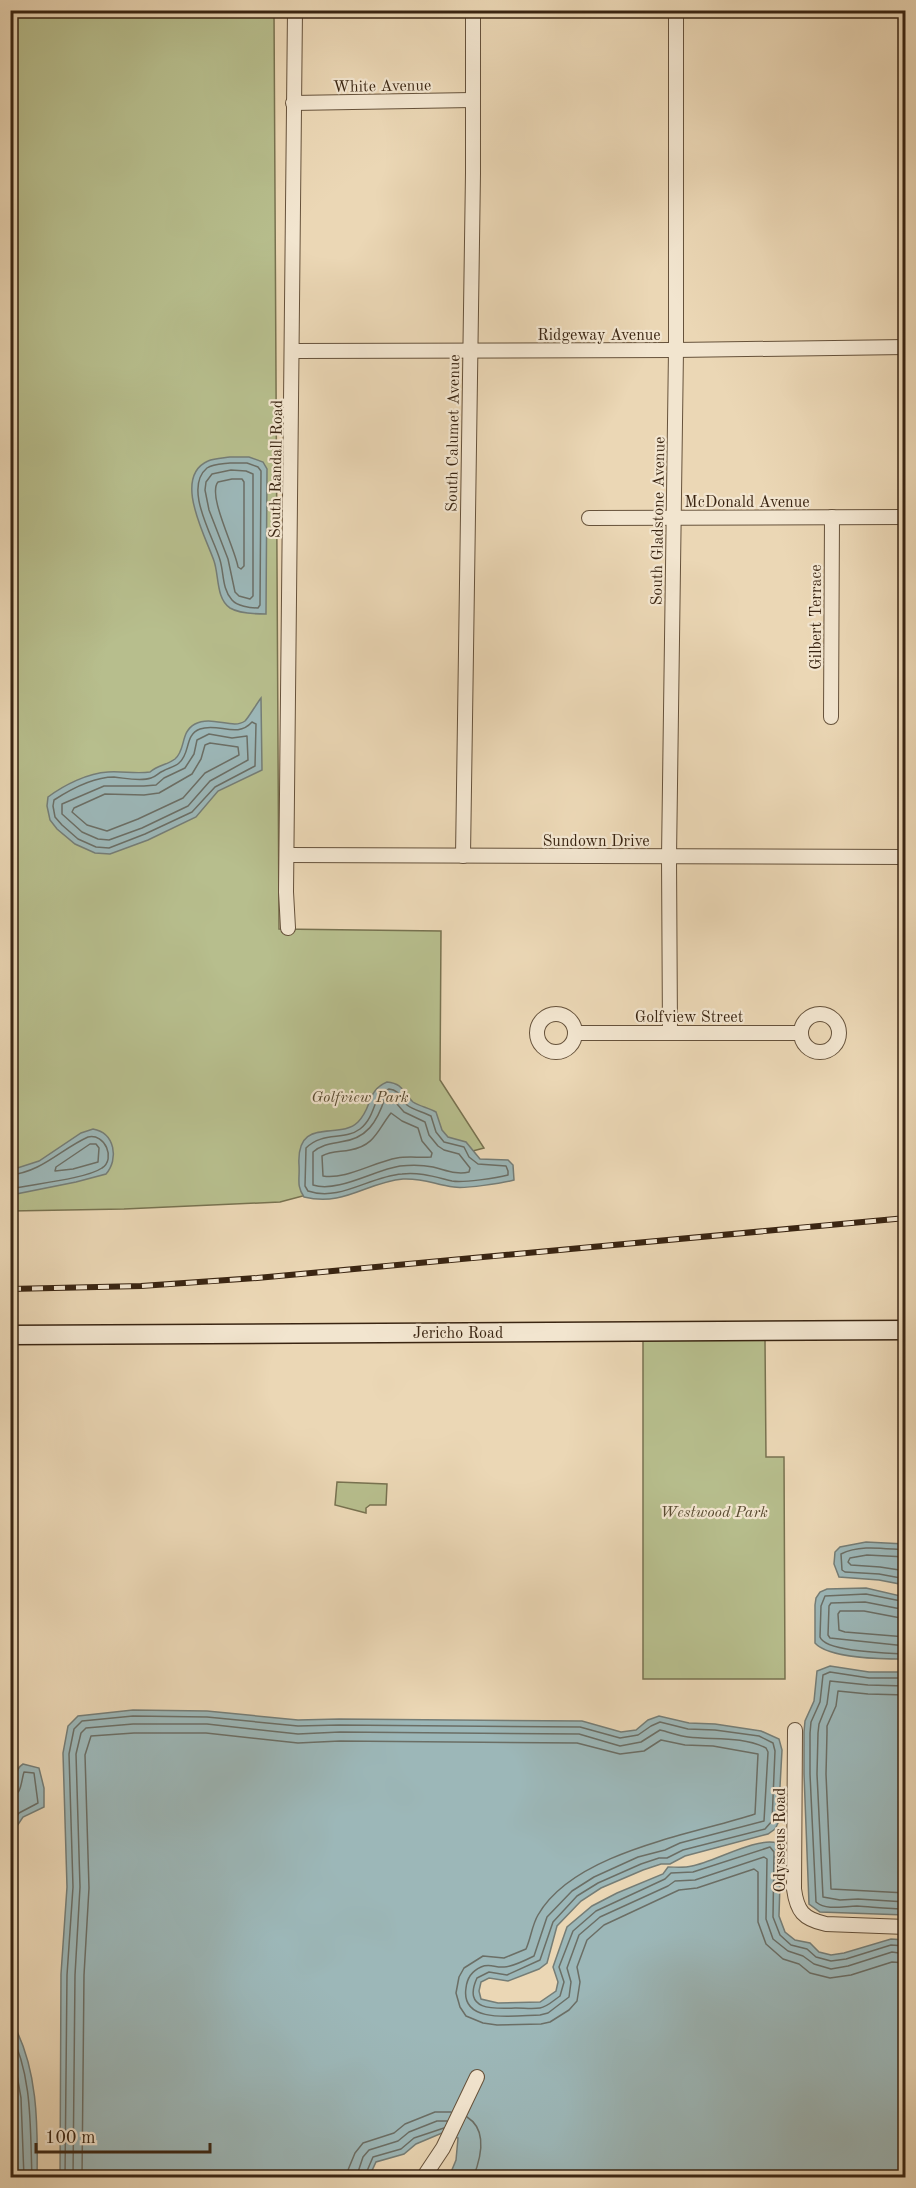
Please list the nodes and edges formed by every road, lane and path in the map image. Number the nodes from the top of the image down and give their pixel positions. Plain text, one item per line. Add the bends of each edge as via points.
1 (295, 10) edge
2 (473, 10) edge
3 (676, 10) edge
4 (472, 100) junction
5 (294, 103) junction
6 (906, 347) edge
7 (676, 350) junction
8 (293, 351) junction
9 (470, 351) junction
10 (832, 517) junction
11 (906, 517) edge
12 (589, 518) dead end
13 (674, 518) junction
14 (831, 717) dead end
15 (287, 855) junction
16 (463, 856) junction
17 (669, 857) junction
18 (906, 857) edge
19 (288, 928) dead end
20 (670, 1032) junction
21 (576, 1033) dead end
22 (801, 1033) dead end
23 (906, 1330) edge
24 (10, 1335) edge
25 (795, 1730) dead end
26 (906, 1927) edge
27 (477, 2077) dead end
28 (423, 2178) edge

1 - 5 street, South Randall Road
2 - 4 street, South Calumet Avenue
3 - 7 street, South Gladstone Avenue
4 - 5 street, White Avenue
4 - 9 street, South Calumet Avenue
5 - 8 street, South Randall Road
6 - 7 street, Ridgeway Avenue
7 - 9 street, Ridgeway Avenue
7 - 13 street, South Gladstone Avenue
8 - 9 street, Ridgeway Avenue
8 - 15 street, South Randall Road
9 - 16 street, South Calumet Avenue
10 - 11 street, McDonald Avenue
10 - 13 street, McDonald Avenue
10 - 14 street, Gilbert Terrace
12 - 13 street, McDonald Avenue
13 - 17 street, South Gladstone Avenue
15 - 16 street, Sundown Drive
15 - 19 street, South Randall Road
16 - 17 street, Sundown Drive
17 - 18 street, Sundown Drive
17 - 20 street, South Gladstone Avenue
20 - 21 street, Golfview Street
20 - 22 street, Golfview Street
23 - 24 main road, Jericho Road
25 - 26 street, Odysseus Road via 796,1903 815,1922
27 - 28 street via 443,2148

